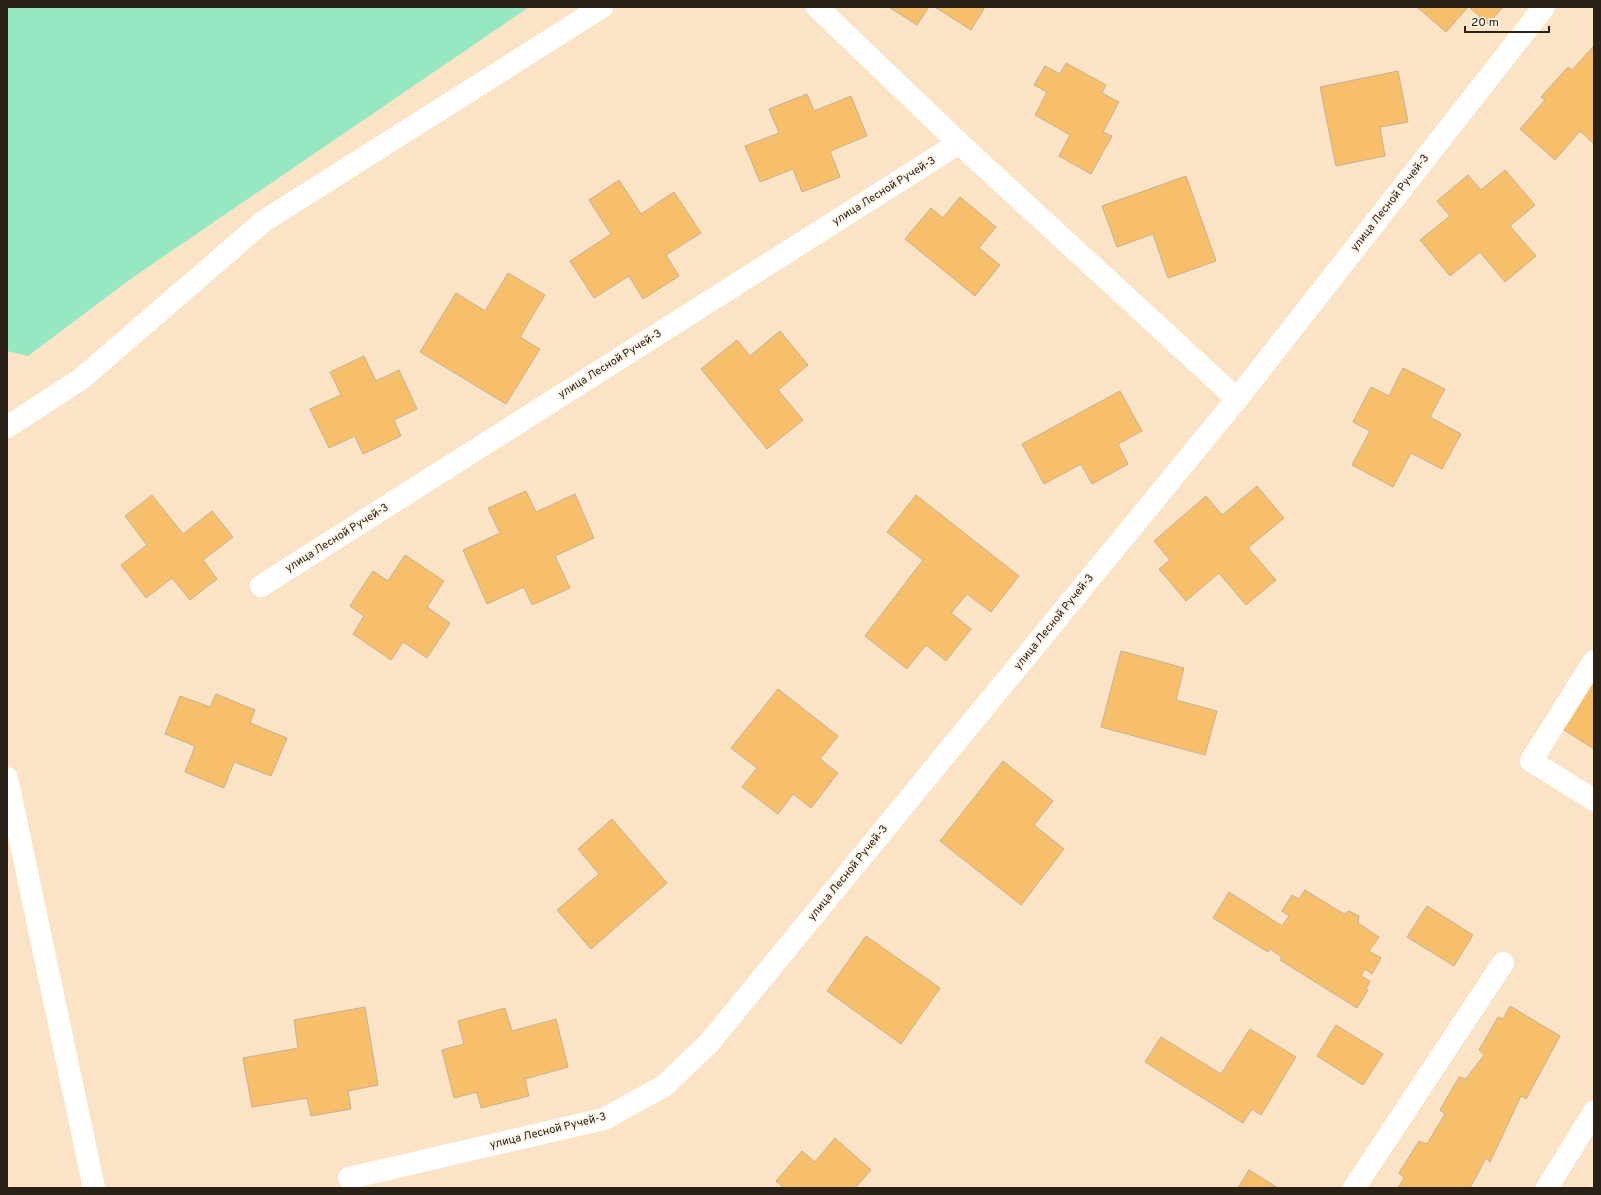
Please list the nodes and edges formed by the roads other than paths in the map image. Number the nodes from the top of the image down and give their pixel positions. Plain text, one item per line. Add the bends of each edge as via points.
1 (602, 7) edge
2 (817, 7) edge
3 (1544, 7) edge
4 (959, 143) junction
5 (1237, 399) junction
6 (7, 427) edge
7 (261, 586) dead end
8 (1594, 661) edge
9 (7, 778) edge
10 (1594, 800) edge
11 (1503, 963) dead end
12 (1594, 1112) edge
13 (349, 1178) dead end
14 (94, 1188) edge
15 (1354, 1188) edge
16 (1547, 1188) edge

1 - 6 street via 264,221 81,379
2 - 4 street
3 - 5 street, улица Лесной Ручей-3
4 - 5 street
4 - 7 street, улица Лесной Ручей-3
5 - 13 street, улица Лесной Ручей-3 via 709,1043 664,1086 604,1119
8 - 10 street via 1531,761
9 - 14 street
11 - 15 street
12 - 16 street

